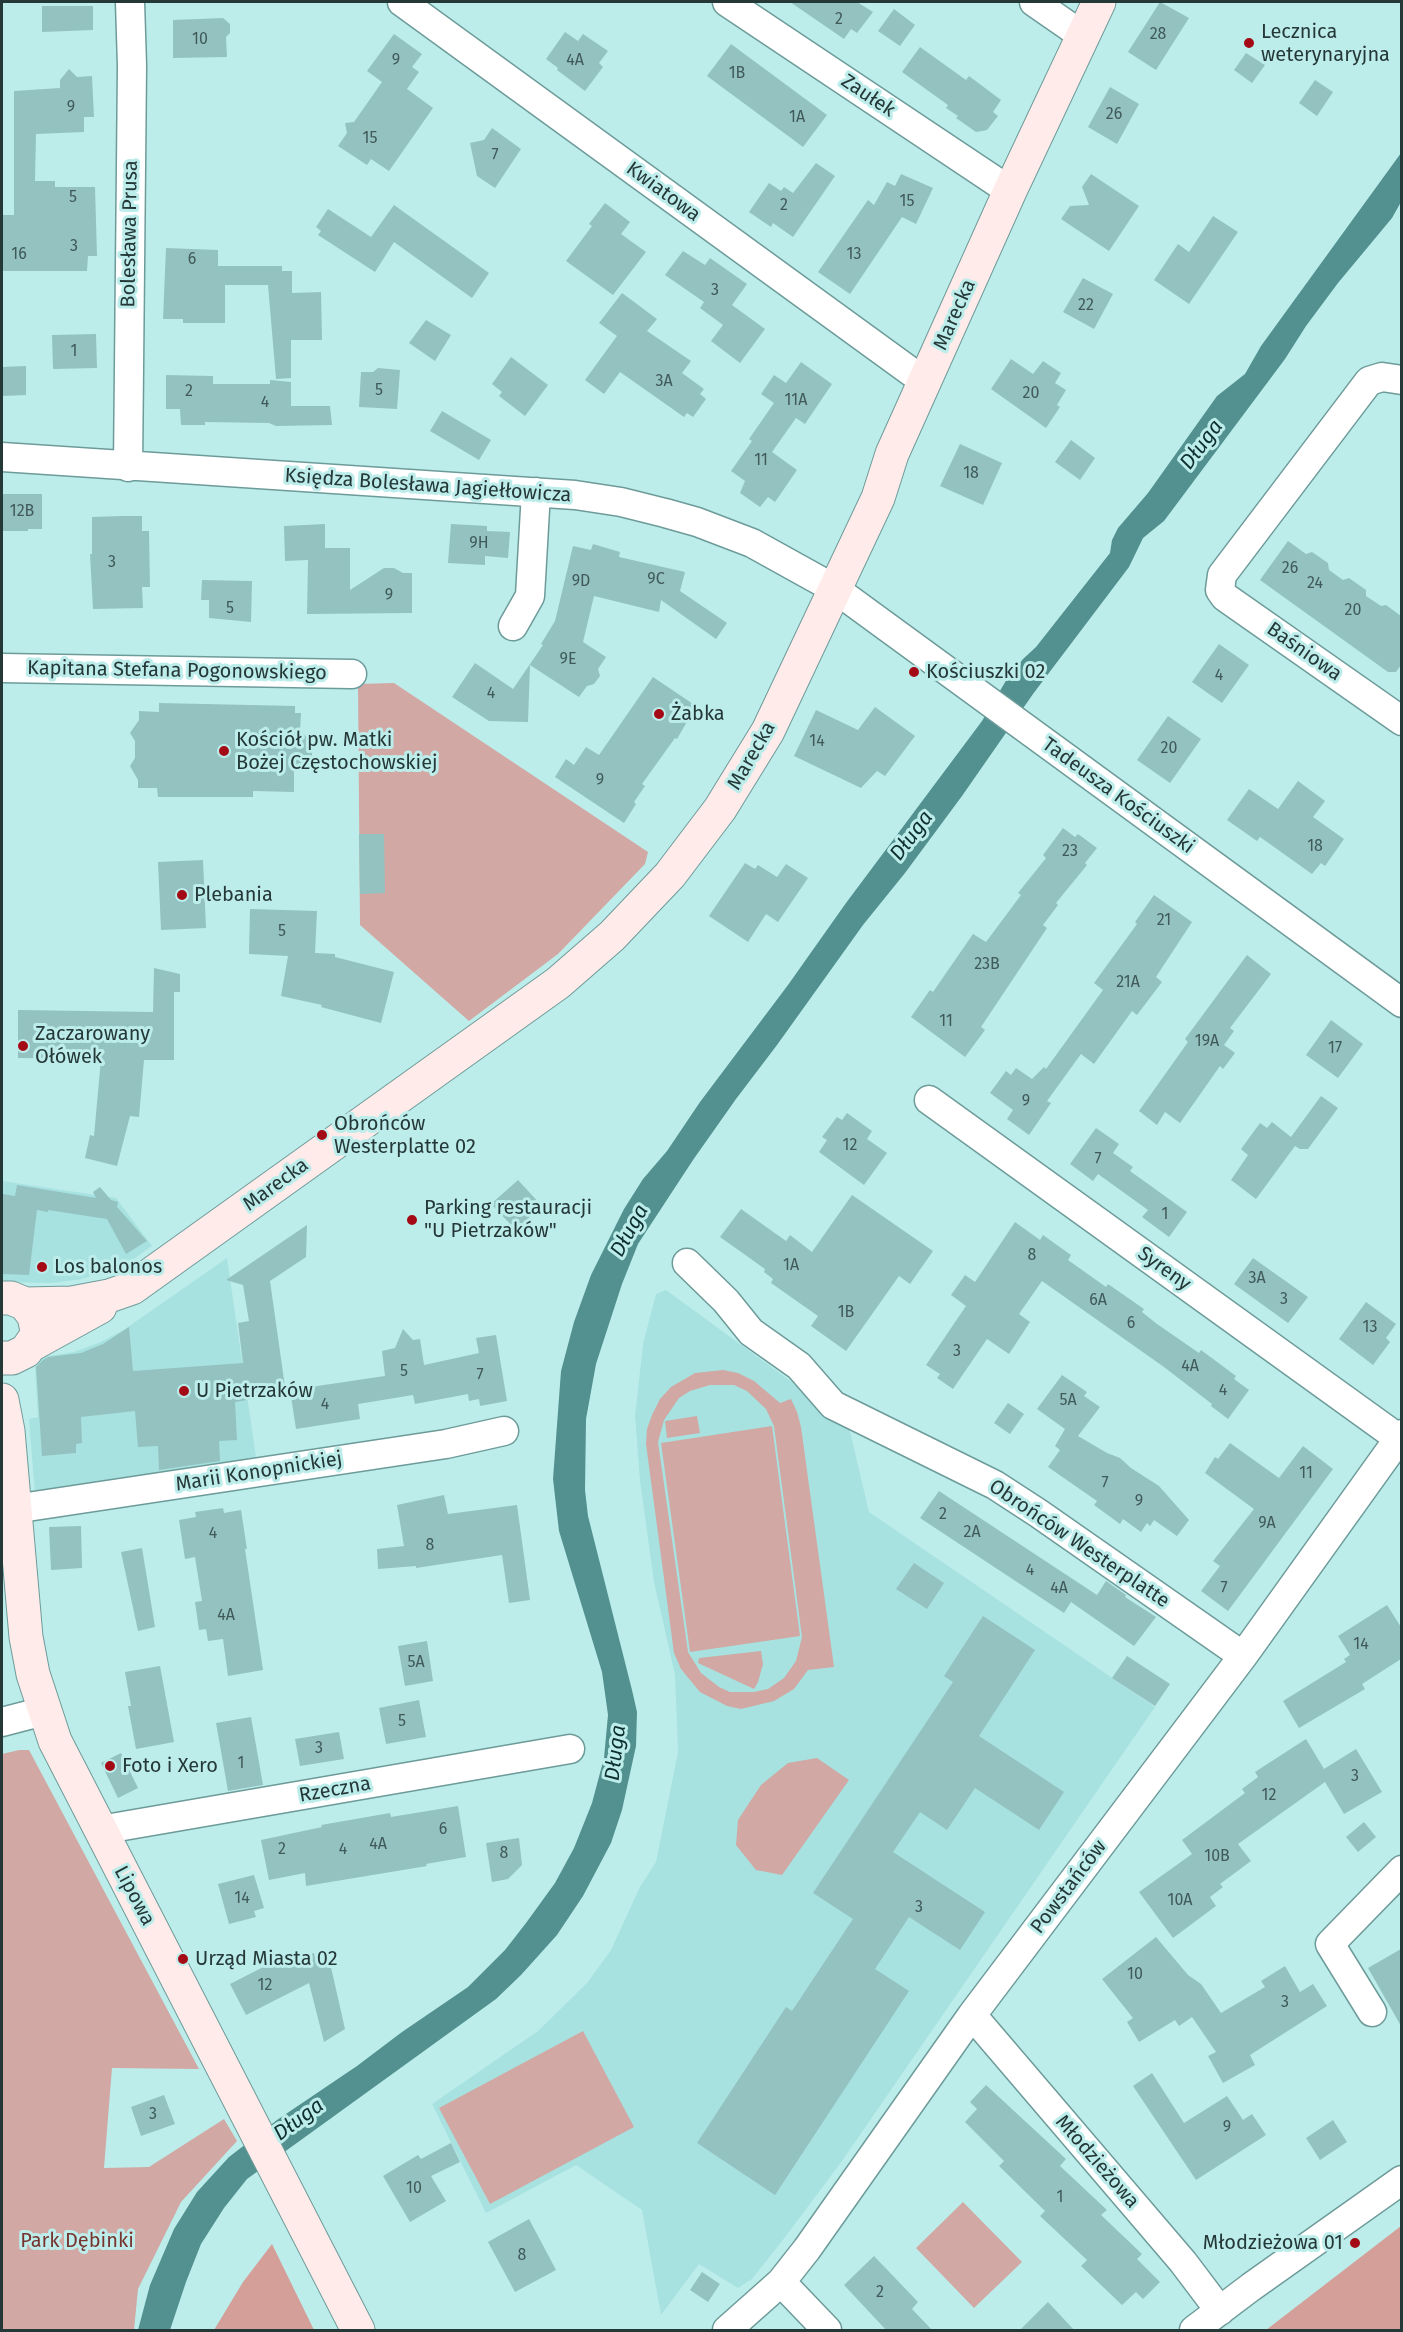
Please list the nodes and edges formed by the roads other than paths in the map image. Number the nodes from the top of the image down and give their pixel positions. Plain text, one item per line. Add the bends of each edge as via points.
1 (130, 2) edge
2 (402, 2) edge
3 (727, 2) edge
4 (1034, 2) edge
5 (1099, 2) edge
6 (1083, 36) junction
7 (1010, 191) junction
8 (1401, 380) edge
9 (925, 382) junction
10 (2, 457) edge
11 (128, 467) junction
12 (536, 492) junction
13 (835, 590) junction
14 (513, 626) dead end
15 (2, 668) edge
16 (352, 674) dead end
17 (1401, 721) edge
18 (1401, 1003) edge
19 (929, 1100) dead end
20 (687, 1263) dead end
21 (126, 1290) junction
22 (13, 1301) edge
23 (18, 1353) edge
24 (5, 1415) edge
25 (504, 1431) dead end
26 (1400, 1436) edge
27 (14, 1509) junction
28 (1243, 1656) junction
29 (44, 1711) junction
30 (2, 1722) edge
31 (570, 1749) dead end
32 (100, 1830) junction
33 (1401, 1870) edge
34 (1372, 2012) dead end
35 (972, 2015) junction
36 (1401, 2180) edge
37 (781, 2282) junction
38 (1220, 2311) junction
39 (358, 2331) edge
40 (727, 2331) edge
41 (827, 2331) edge
42 (1194, 2331) edge

1 - 11 street, Bolesława Prusa
2 - 9 street, Kwiatowa
3 - 7 street, Zaułek
4 - 6 street
5 - 6 street, Marecka
6 - 7 street, Marecka
7 - 9 street, Marecka
8 - 17 street, Baśniowa via 1382,377 1369,381 1222,575 1220,590
9 - 13 street, Marecka
10 - 11 street, Księdza Bolesława Jagiełłowicza
11 - 12 street, Księdza Bolesława Jagiełłowicza
12 - 13 street, Księdza Bolesława Jagiełłowicza via 621,502 697,522 752,543
12 - 14 street via 530,596
13 - 18 street, Tadeusza Kościuszki
13 - 21 street, Marecka via 768,731 720,809 670,875 612,936 558,983
15 - 16 street, Kapitana Stefana Pogonowskiego
19 - 26 street, Syreny
20 - 28 street, Obrońców Westerplatte via 751,1332 800,1366 833,1405 995,1485
21 - 22 street, Marecka via 72,1303
21 - 23 street, Marecka
22 - 23 street, Lipowa via 31,1310 37,1331
23 - 24 street, Lipowa
24 - 27 street, Lipowa
25 - 27 street, Marii Konopnickiej via 435,1446
26 - 28 street, Powstańców
27 - 29 street, Lipowa via 26,1637
28 - 35 street, Powstańców
29 - 30 street
29 - 32 street, Lipowa
31 - 32 street, Rzeczna
32 - 39 street, Lipowa
33 - 34 street via 1330,1944
35 - 37 street, Powstańców
35 - 38 street, Młodzieżowa via 1183,2262
36 - 38 street
37 - 40 street, Powstańców
37 - 41 street
38 - 42 street

